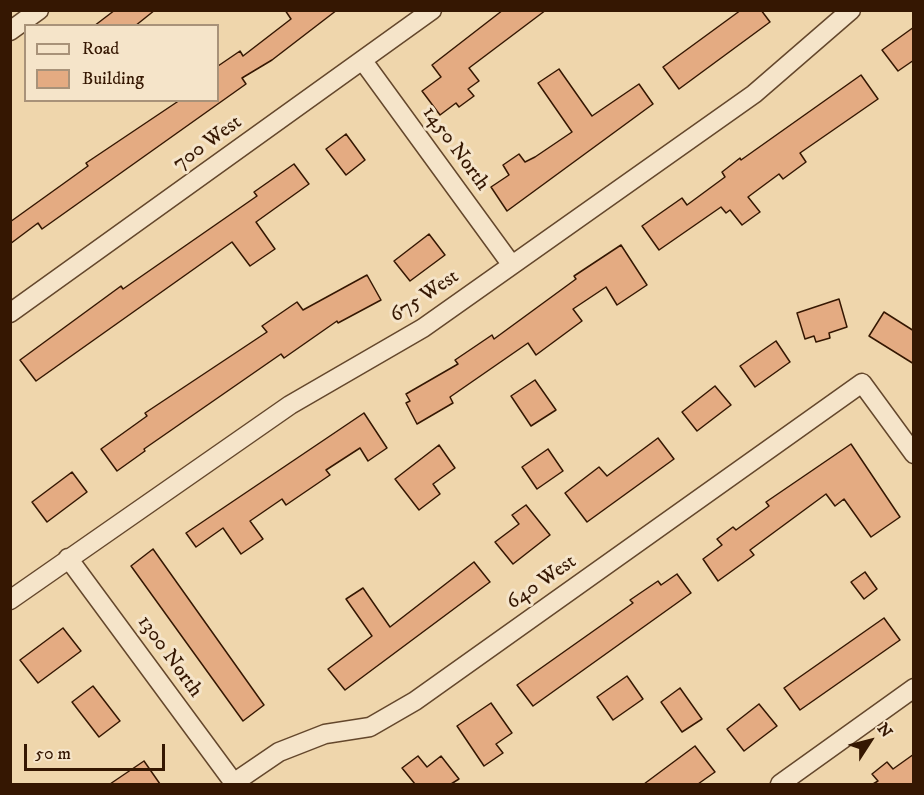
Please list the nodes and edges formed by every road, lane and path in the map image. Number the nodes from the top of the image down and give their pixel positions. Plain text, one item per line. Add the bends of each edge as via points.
1 (39, 10) edge
2 (432, 10) edge
3 (851, 10) edge
4 (10, 31) edge
5 (363, 61) junction
6 (511, 264) junction
7 (10, 313) edge
8 (914, 454) edge
9 (68, 558) junction
10 (10, 600) edge
11 (914, 687) edge
12 (233, 784) edge
13 (780, 784) edge

1 - 4 street
2 - 5 street, 700 West
3 - 6 street, 675 West via 754,94
5 - 6 street, 1450 North
5 - 7 street, 700 West
6 - 9 street, 675 West via 423,328 290,405
8 - 12 street, 640 West via 862,383 415,701 370,727 325,734 279,752
9 - 10 street, 675 West
9 - 12 street, 1300 North
11 - 13 street

